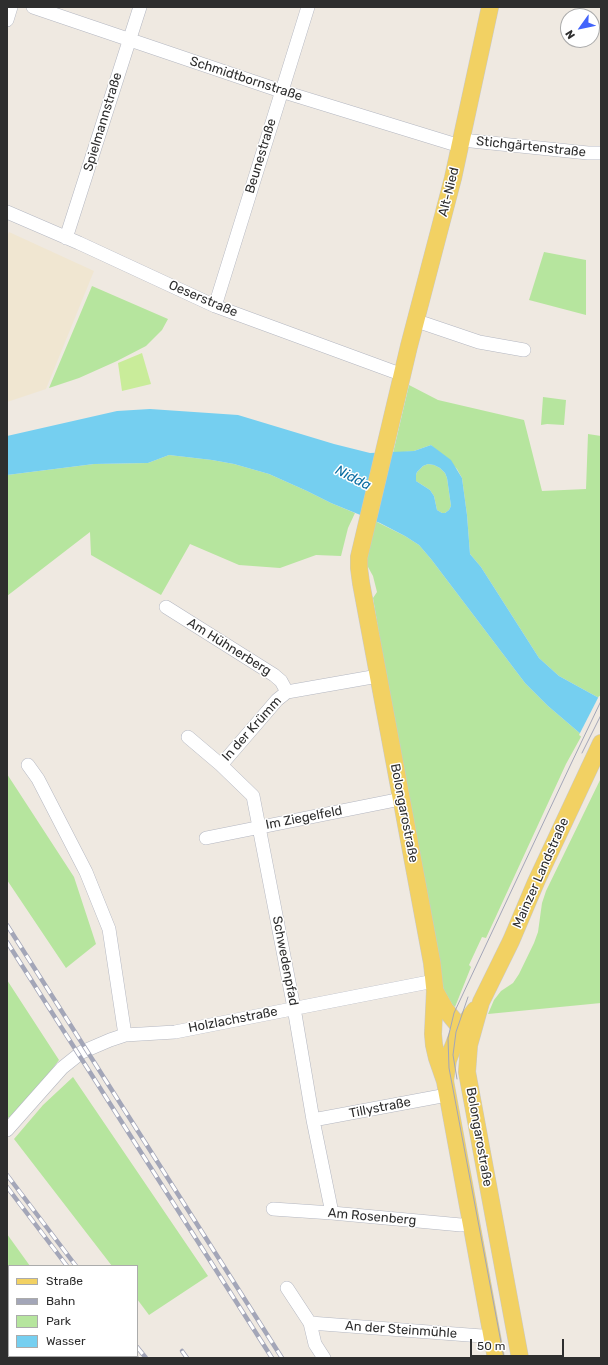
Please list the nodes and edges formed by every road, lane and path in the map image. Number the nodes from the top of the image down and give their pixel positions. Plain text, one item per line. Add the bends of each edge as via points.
1 (11, 7) edge
2 (34, 7) edge
3 (140, 7) edge
4 (308, 7) edge
5 (490, 7) edge
6 (7, 20) edge
7 (129, 39) junction
8 (281, 91) junction
9 (461, 143) junction
10 (601, 153) edge
11 (7, 213) edge
12 (66, 238) junction
13 (215, 306) junction
14 (417, 321) junction
15 (524, 350) dead end
16 (402, 381) junction
17 (361, 545) joint
18 (166, 607) dead end
19 (378, 676) junction
20 (287, 692) junction
21 (188, 737) dead end
22 (601, 744) edge
23 (28, 765) dead end
24 (221, 765) junction
25 (401, 799) junction
26 (258, 826) junction
27 (206, 838) dead end
28 (435, 986) junction
29 (481, 1002) junction
30 (294, 1008) junction
31 (442, 1018) junction
32 (461, 1030) junction
33 (125, 1035) junction
34 (467, 1072) junction
35 (446, 1088) junction
36 (313, 1120) junction
37 (7, 1130) edge
38 (273, 1209) dead end
39 (332, 1213) junction
40 (470, 1224) junction
41 (287, 1288) dead end
42 (310, 1323) junction
43 (492, 1334) junction
44 (324, 1358) edge
45 (496, 1358) edge
46 (520, 1358) edge

1 - 6 street
2 - 7 street, Schmidtbornstraße
3 - 7 street, Spielmannstraße
4 - 8 street, Beunestraße
5 - 9 main road, Alt-Nied
7 - 8 street, Schmidtbornstraße
7 - 12 street, Spielmannstraße
8 - 9 street, Schmidtbornstraße
8 - 13 street, Beunestraße
9 - 10 street, Stichgärtenstraße
9 - 14 main road, Alt-Nied
11 - 12 street, Oeserstraße
12 - 13 street, Oeserstraße
13 - 16 street, Oeserstraße
14 - 15 street via 479,342
14 - 16 main road, Alt-Nied
16 - 17 main road, Alt-Nied
17 - 19 main road, Bolongarostraße via 359,568
18 - 20 street, Am Hühnerberg via 274,675
19 - 20 street, In der Krümm
19 - 25 main road, Bolongarostraße
20 - 24 street, In der Krümm via 277,700
21 - 24 street, Schwedenpfad
22 - 29 main road, Mainzer Landstraße
23 - 33 street via 38,779 86,872 109,929
24 - 26 street, Schwedenpfad via 253,796
25 - 26 street, Im Ziegelfeld
25 - 28 main road, Bolongarostraße
26 - 27 street, Im Ziegelfeld
26 - 30 street, Schwedenpfad
28 - 30 street, Holzlachstraße
28 - 31 main road
29 - 32 main road, Bolongarostraße
29 - 34 main road, Bolongarostraße via 469,1046
30 - 33 street, Holzlachstraße via 175,1032
30 - 36 street, Schwedenpfad
31 - 32 main road
31 - 35 main road, Bolongarostraße via 433,1034
32 - 34 main road
32 - 35 main road, Bolongarostraße via 448,1060
33 - 37 street, Holzlachstraße via 92,1047 73,1058
34 - 46 main road, Bolongarostraße
35 - 36 street, Tillystraße
35 - 40 main road, Bolongarostraße
36 - 39 street, Schwedenpfad
38 - 39 street, Am Rosenberg
39 - 40 street, Am Rosenberg
40 - 43 main road, Bolongarostraße
41 - 42 street
42 - 43 street, An der Steinmühle via 482,1336
42 - 44 street via 315,1344
43 - 45 main road, Bolongarostraße

